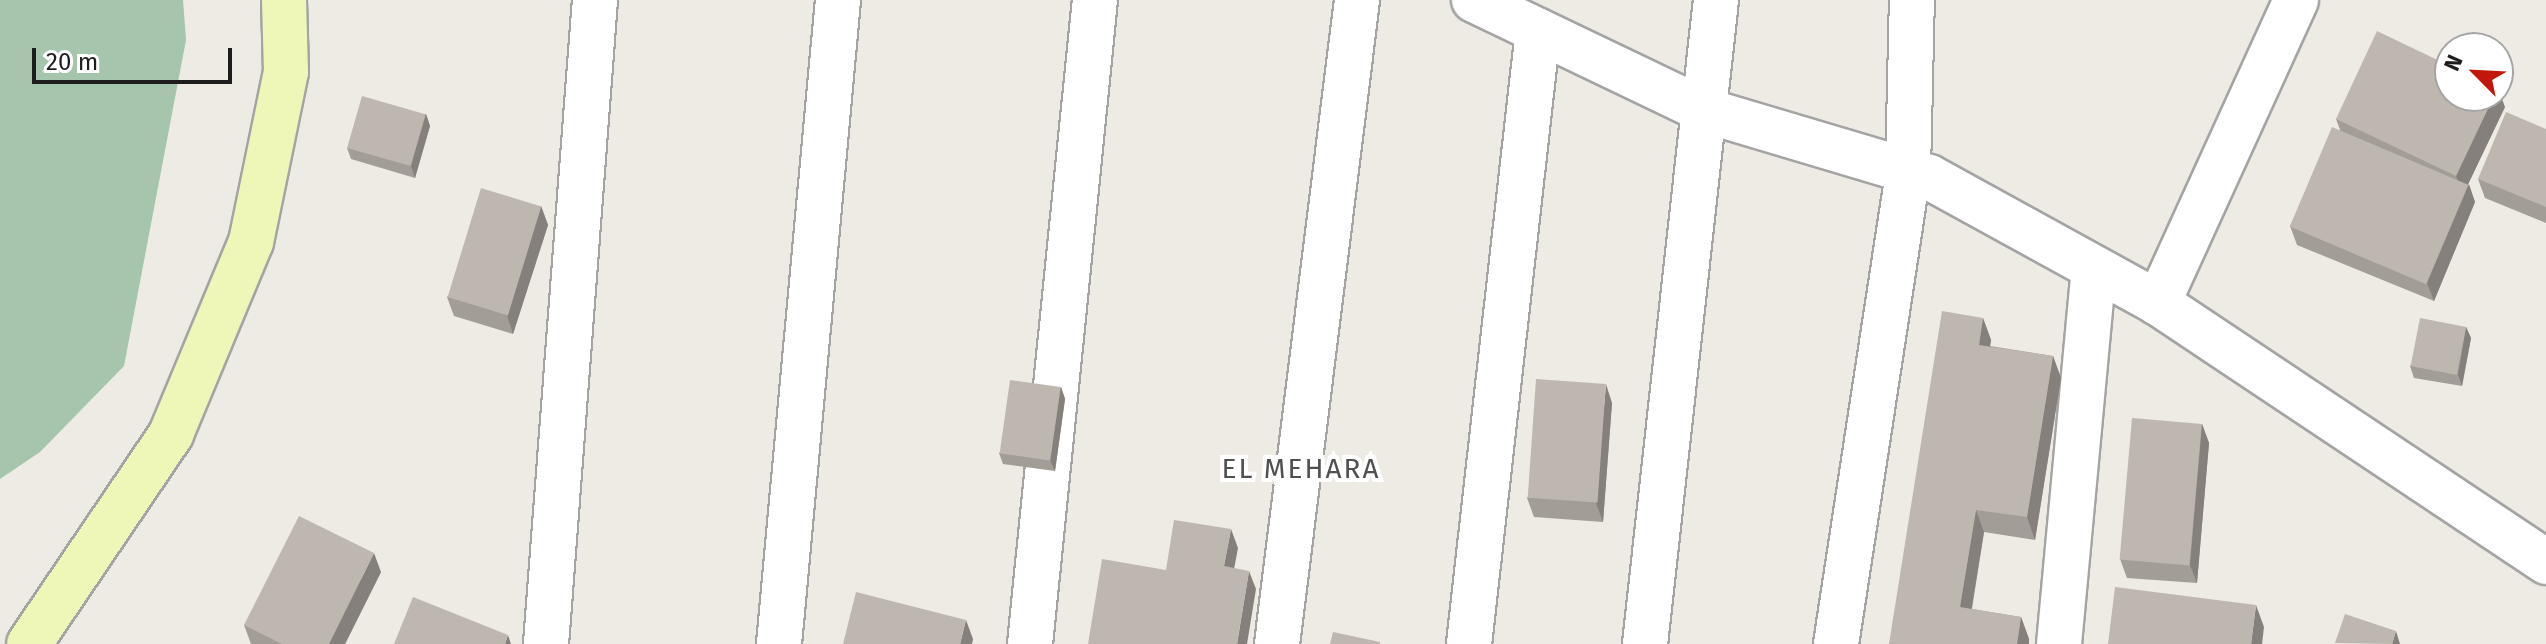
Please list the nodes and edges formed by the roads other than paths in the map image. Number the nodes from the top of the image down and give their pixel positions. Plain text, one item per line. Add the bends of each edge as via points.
1 (284, 0) edge
2 (595, 0) edge
3 (838, 0) edge
4 (1095, 0) edge
5 (1357, 0) edge
6 (1474, 0) edge
7 (1716, 0) edge
8 (1912, 0) edge
9 (2296, 0) edge
10 (1538, 31) junction
11 (1704, 110) junction
12 (1908, 171) junction
13 (2094, 269) junction
14 (2158, 303) junction
15 (2546, 562) edge
16 (46, 636) edge
17 (546, 644) edge
18 (779, 644) edge
19 (1030, 644) edge
20 (1277, 644) edge
21 (1469, 644) edge
22 (1645, 644) edge
23 (1836, 644) edge
24 (2059, 644) edge

1 - 16 main road via 286,72 251,242 171,434
2 - 17 street
3 - 18 street
4 - 19 street
5 - 20 street
6 - 10 street
7 - 11 street
8 - 12 street
9 - 14 street
10 - 11 street
10 - 21 street
11 - 12 street
11 - 22 street
12 - 13 street
12 - 23 street
13 - 14 street
13 - 24 street
14 - 15 street

